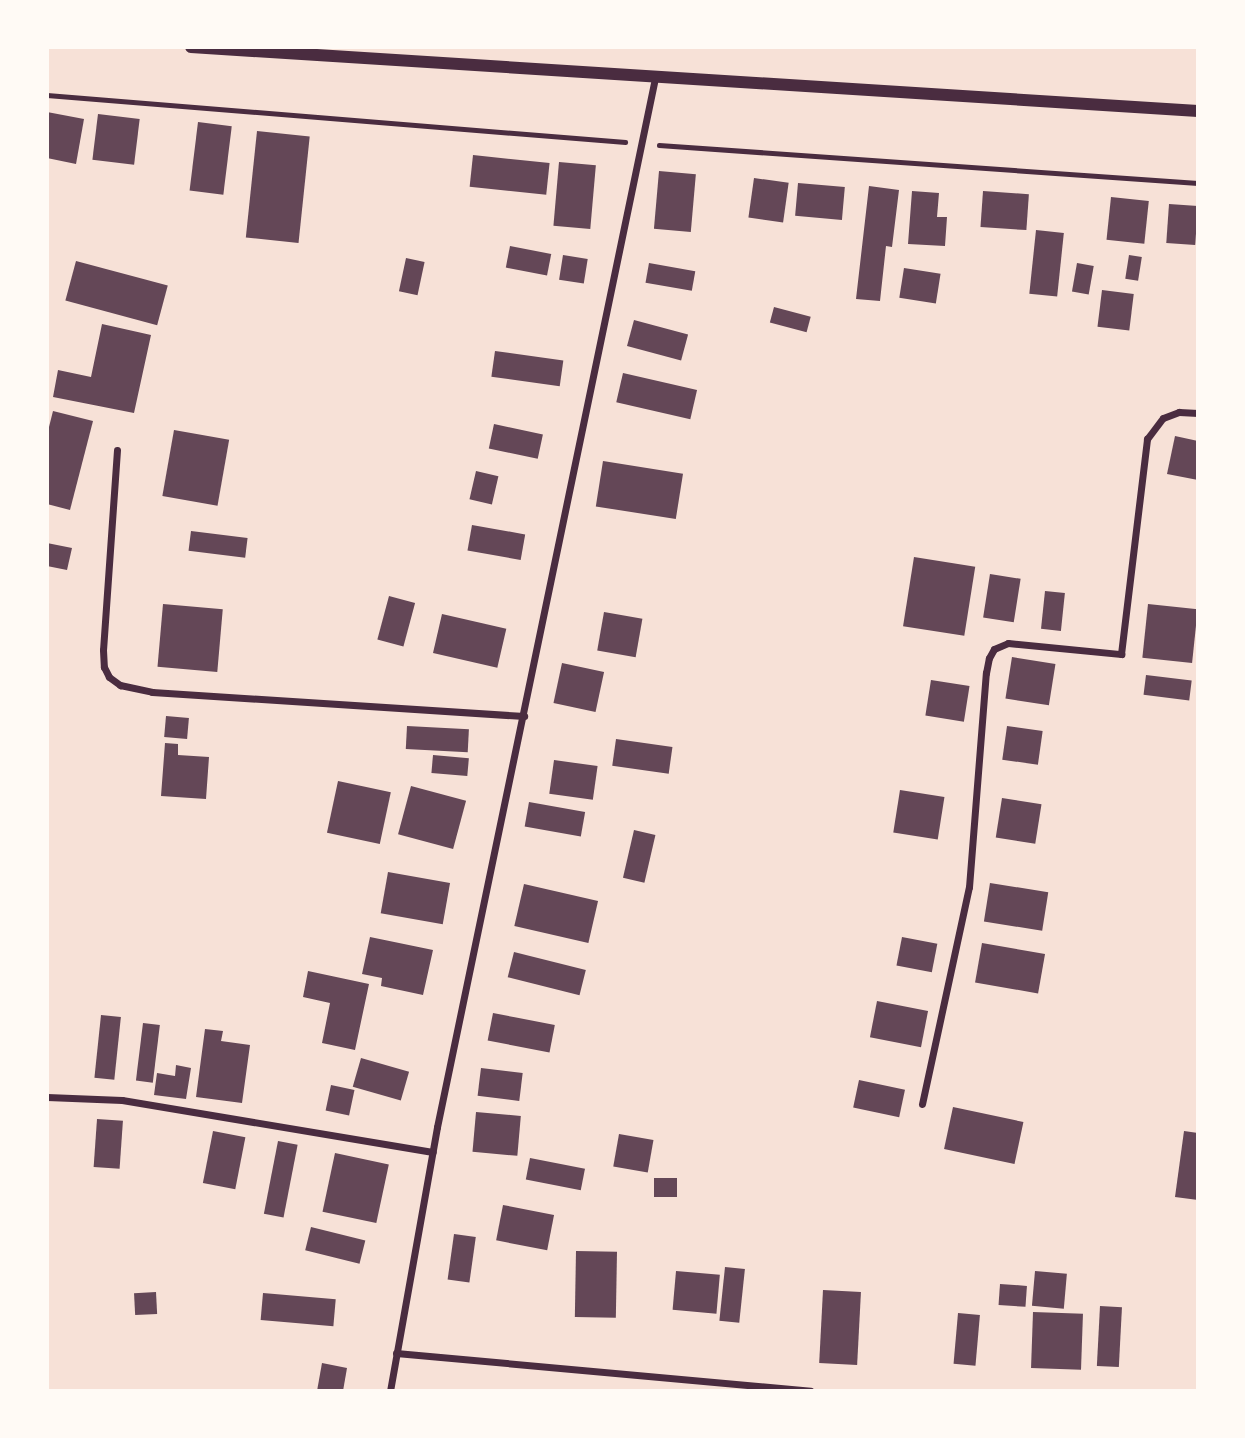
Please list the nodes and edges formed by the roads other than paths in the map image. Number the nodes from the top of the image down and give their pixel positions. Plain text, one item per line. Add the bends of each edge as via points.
1 (191, 47) edge
2 (655, 78) junction
3 (1198, 111) edge
4 (1198, 413) edge
5 (117, 450) dead end
6 (524, 716) junction
7 (47, 1097) edge
8 (922, 1104) dead end
9 (433, 1152) junction
10 (396, 1353) junction
11 (390, 1391) edge
12 (810, 1391) edge

1 - 2 street
2 - 3 street
2 - 6 street
4 - 8 street via 1180,412 1163,418 1147,439 1121,653 1008,643 994,649 989,658 970,887
5 - 6 street via 103,650 104,667 120,685 152,692
6 - 9 street
7 - 9 street via 122,1100
9 - 10 street
10 - 11 street
10 - 12 street

